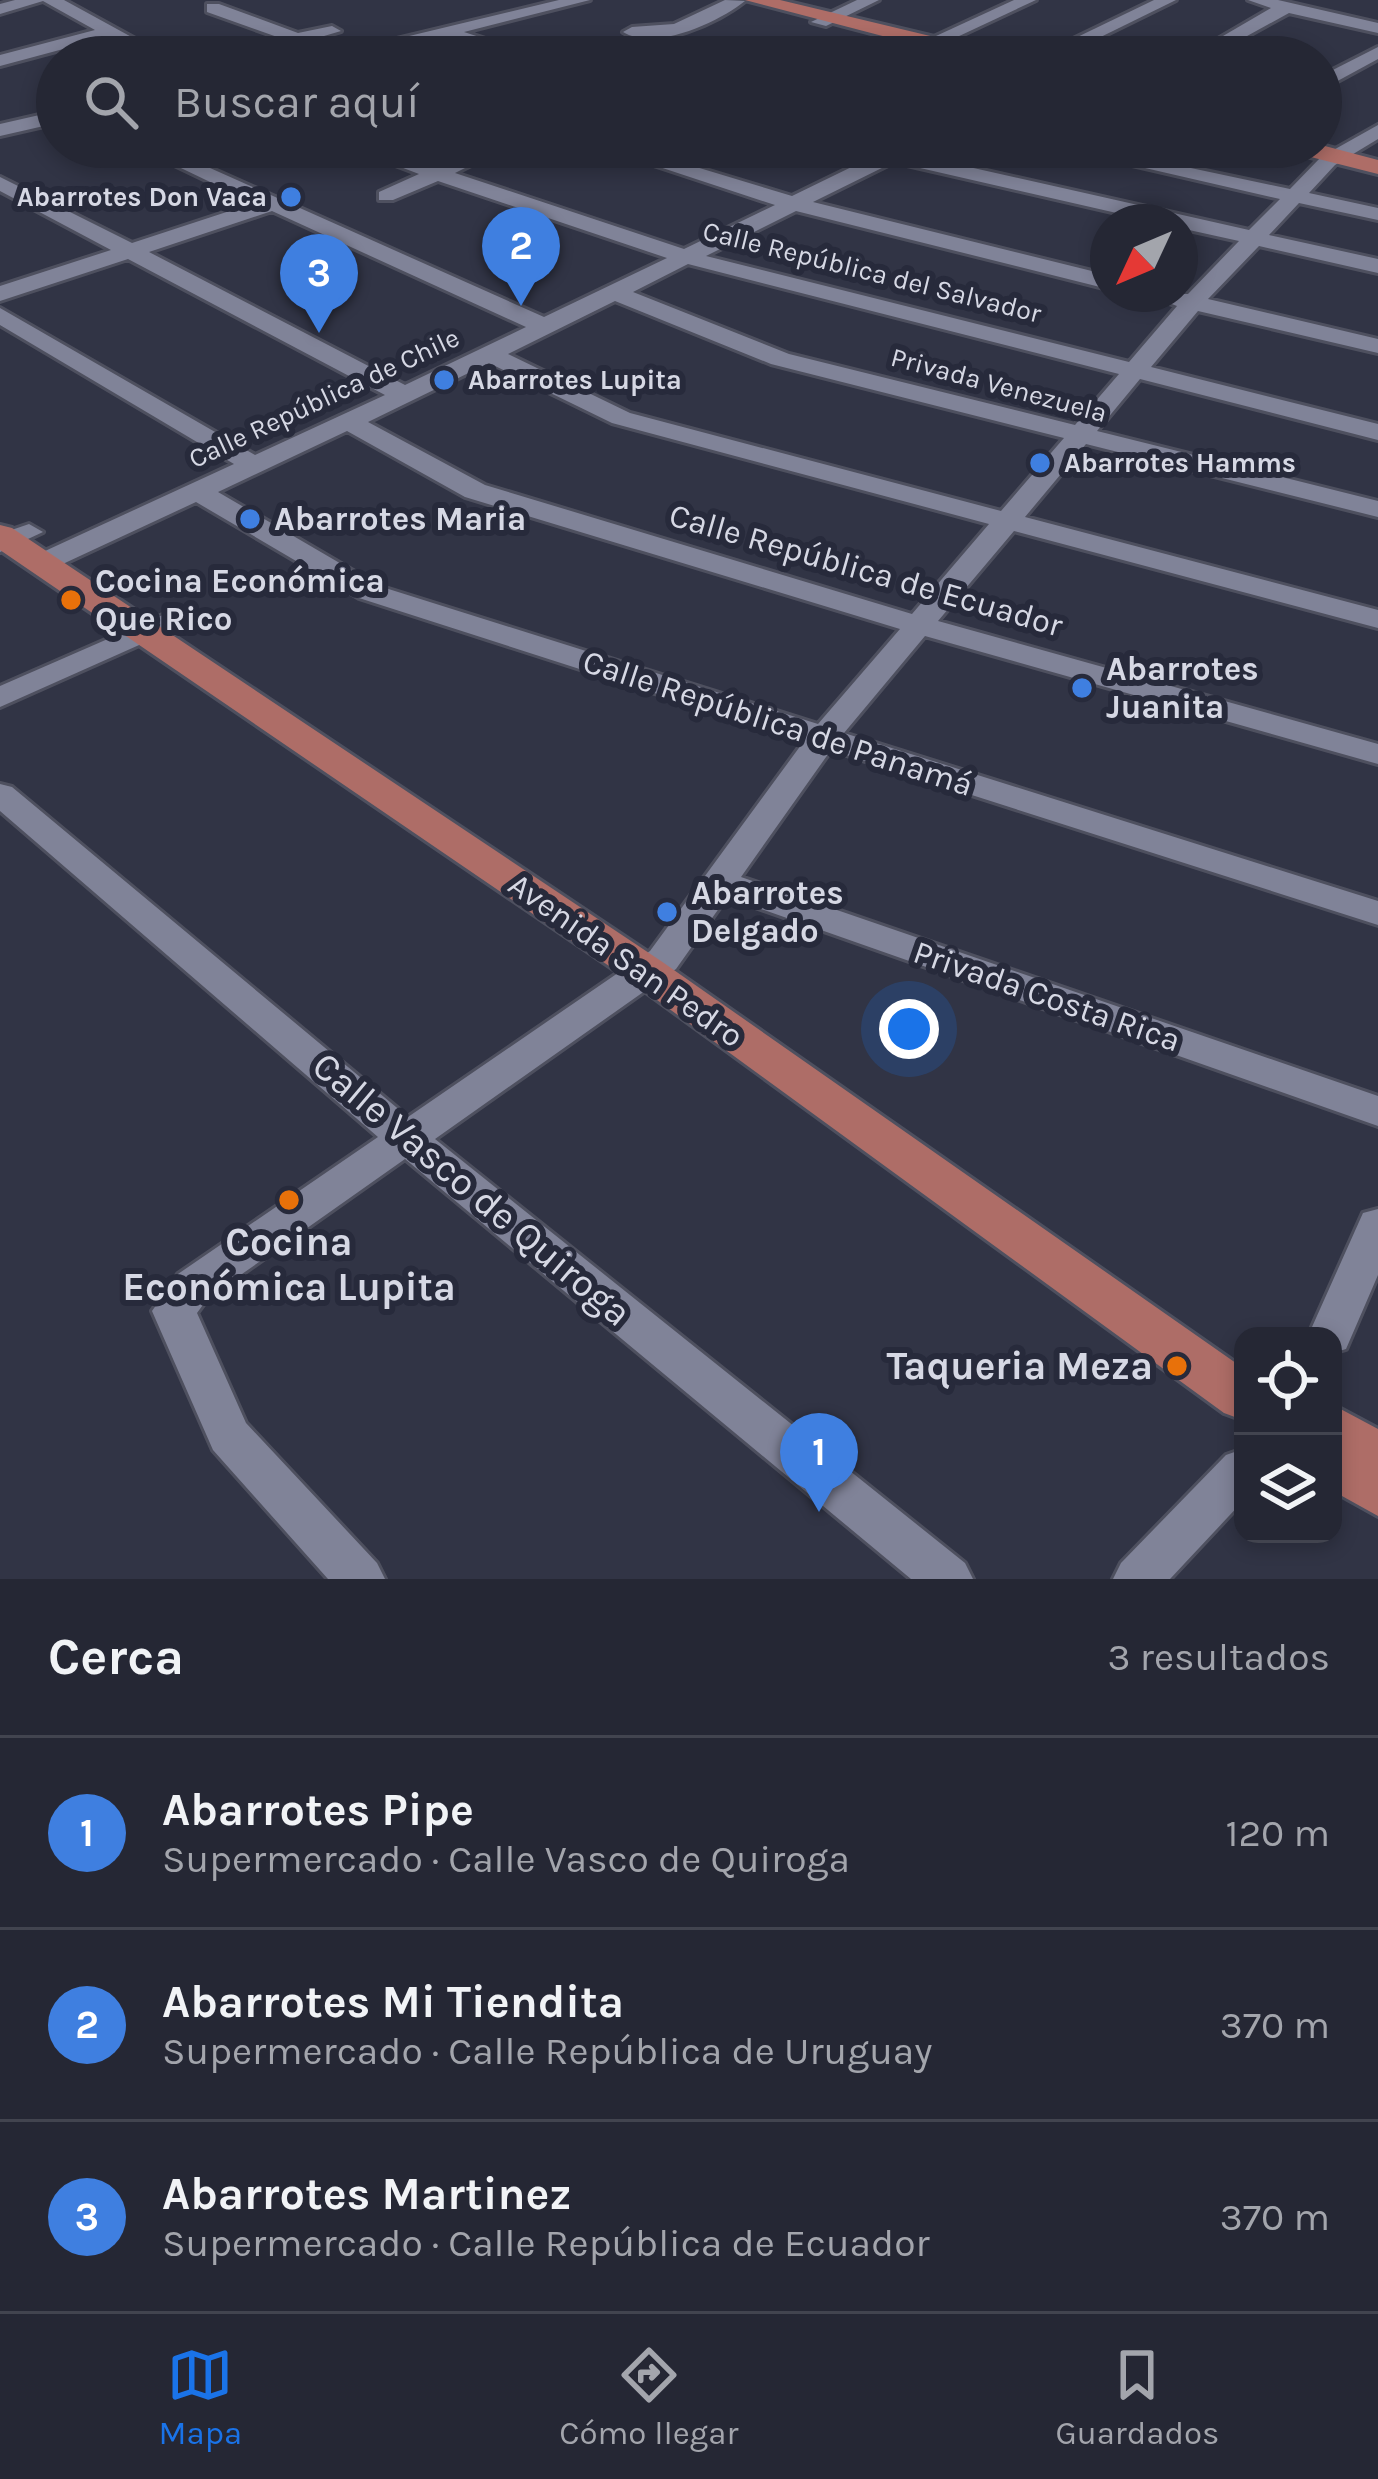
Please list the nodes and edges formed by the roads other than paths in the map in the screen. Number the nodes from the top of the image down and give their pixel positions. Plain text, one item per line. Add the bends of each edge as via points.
1 (35, 0) edge
2 (51, 0) edge
3 (497, 0) edge
4 (582, 0) edge
5 (755, 0) edge
6 (871, 0) edge
7 (1027, 0) edge
8 (1168, 0) edge
9 (1259, 0) edge
10 (734, 1) edge
11 (250, 2) edge
12 (1286, 7) junction
13 (0, 9) edge
14 (538, 9) junction
15 (825, 19) junction
16 (1378, 28) edge
17 (440, 31) junction
18 (111, 32) junction
19 (632, 32) dead end
20 (321, 35) joint
21 (96, 36) edge
22 (119, 36) edge
23 (289, 36) edge
24 (315, 36) edge
25 (418, 36) edge
26 (458, 36) edge
27 (884, 36) edge
28 (966, 36) edge
29 (1090, 36) edge
30 (1234, 36) edge
31 (36, 52) edge
32 (1378, 52) edge
33 (0, 61) edge
34 (1342, 72) edge
35 (0, 111) edge
36 (36, 122) edge
37 (26, 124) junction
38 (0, 130) edge
39 (1378, 131) edge
40 (1342, 147) edge
41 (1342, 152) edge
42 (1378, 163) edge
43 (192, 168) edge
44 (423, 168) edge
45 (450, 168) edge
46 (677, 168) edge
47 (868, 168) edge
48 (939, 168) edge
49 (1161, 168) edge
50 (1319, 168) edge
51 (439, 173) junction
52 (0, 183) edge
53 (386, 196) dead end
54 (1296, 197) junction
55 (269, 205) junction
56 (798, 205) junction
57 (1378, 214) edge
58 (1256, 237) junction
59 (130, 250) junction
60 (689, 257) junction
61 (1378, 266) edge
62 (1090, 278) edge
63 (614, 292) junction
64 (0, 294) edge
65 (1198, 296) edge
66 (1198, 303) edge
67 (1184, 312) edge
68 (0, 315) edge
69 (546, 327) junction
70 (1378, 346) edge
71 (489, 354) junction
72 (1136, 368) junction
73 (405, 395) junction
74 (347, 421) junction
75 (1378, 432) edge
76 (1078, 437) junction
77 (253, 464) junction
78 (196, 491) junction
79 (1378, 509) edge
80 (1007, 520) junction
81 (20, 540) edge
82 (1378, 619) edge
83 (918, 625) junction
84 (156, 628) junction
85 (0, 698) edge
86 (822, 739) junction
87 (1378, 754) edge
88 (0, 794) edge
89 (716, 881) junction
90 (1378, 913) edge
91 (655, 966) junction
92 (1378, 1111) edge
93 (404, 1136) junction
94 (1378, 1225) edge
95 (1334, 1327) edge
96 (1234, 1360) edge
97 (1234, 1390) edge
98 (1342, 1434) edge
99 (1378, 1459) edge
100 (1342, 1466) edge
101 (1234, 1478) edge
102 (1378, 1491) edge
103 (360, 1579) edge
104 (948, 1579) edge
105 (1138, 1579) edge

1 - 13 street
2 - 18 street
3 - 14 street
4 - 14 street
5 - 15 main road
6 - 15 street
7 - 28 street
8 - 29 street
9 - 12 street
10 - 15 main road
10 - 19 street via 677,29
11 - 20 street via 332,31
11 - 23 street via 220,10
12 - 16 street
12 - 30 street
14 - 17 street
15 - 27 main road
17 - 25 street
17 - 26 street
18 - 21 street
18 - 22 street
20 - 24 street
31 - 33 street
32 - 34 street
35 - 37 street
36 - 37 street
37 - 38 street
39 - 40 street
41 - 42 main road
43 - 55 street
44 - 51 street, Calle República del Salvador
45 - 51 street
46 - 56 street
47 - 56 street, Calle República de Chile
48 - 58 street
49 - 54 street
50 - 54 street
51 - 53 street
51 - 60 street, Calle República del Salvador
52 - 59 street
54 - 57 street
54 - 58 street
55 - 59 street
55 - 69 street
56 - 60 street, Calle República de Chile
56 - 62 street
58 - 61 street
58 - 65 street
59 - 64 street
59 - 73 street
60 - 63 street, Calle República de Chile
60 - 72 street, Calle República del Salvador
63 - 69 street, Calle República de Chile
63 - 76 street, Privada Venezuela via 780,359
66 - 70 street
67 - 72 street
68 - 77 street
69 - 71 street, Calle República de Chile
71 - 73 street, Calle República de Chile
71 - 80 street via 621,418
72 - 75 street, Calle República del Salvador
72 - 76 street
73 - 74 street, Calle República de Chile
74 - 77 street, Calle República de Chile
74 - 83 street, Calle República de Ecuador via 475,490
76 - 79 street, Privada Venezuela
76 - 80 street
77 - 78 street, Calle República de Chile
78 - 81 street, Calle República de Chile
78 - 86 street, Calle República de Panamá via 369,592
80 - 82 street
80 - 83 street
81 - 84 main road, Avenida San Pedro
83 - 86 street
83 - 87 street, Calle República de Ecuador
84 - 85 street
84 - 91 main road, Avenida San Pedro
86 - 89 street
86 - 90 street, Calle República de Panamá
88 - 93 street, Calle Vasco de Quiroga
89 - 91 street
89 - 92 street, Privada Costa Rica
91 - 93 street
91 - 96 main road, Avenida San Pedro
91 - 97 main road, Avenida San Pedro
93 - 103 street via 193,1286 174,1311 229,1436
93 - 104 street, Calle Vasco de Quiroga
94 - 95 street
98 - 99 main road
100 - 102 main road
101 - 105 street

